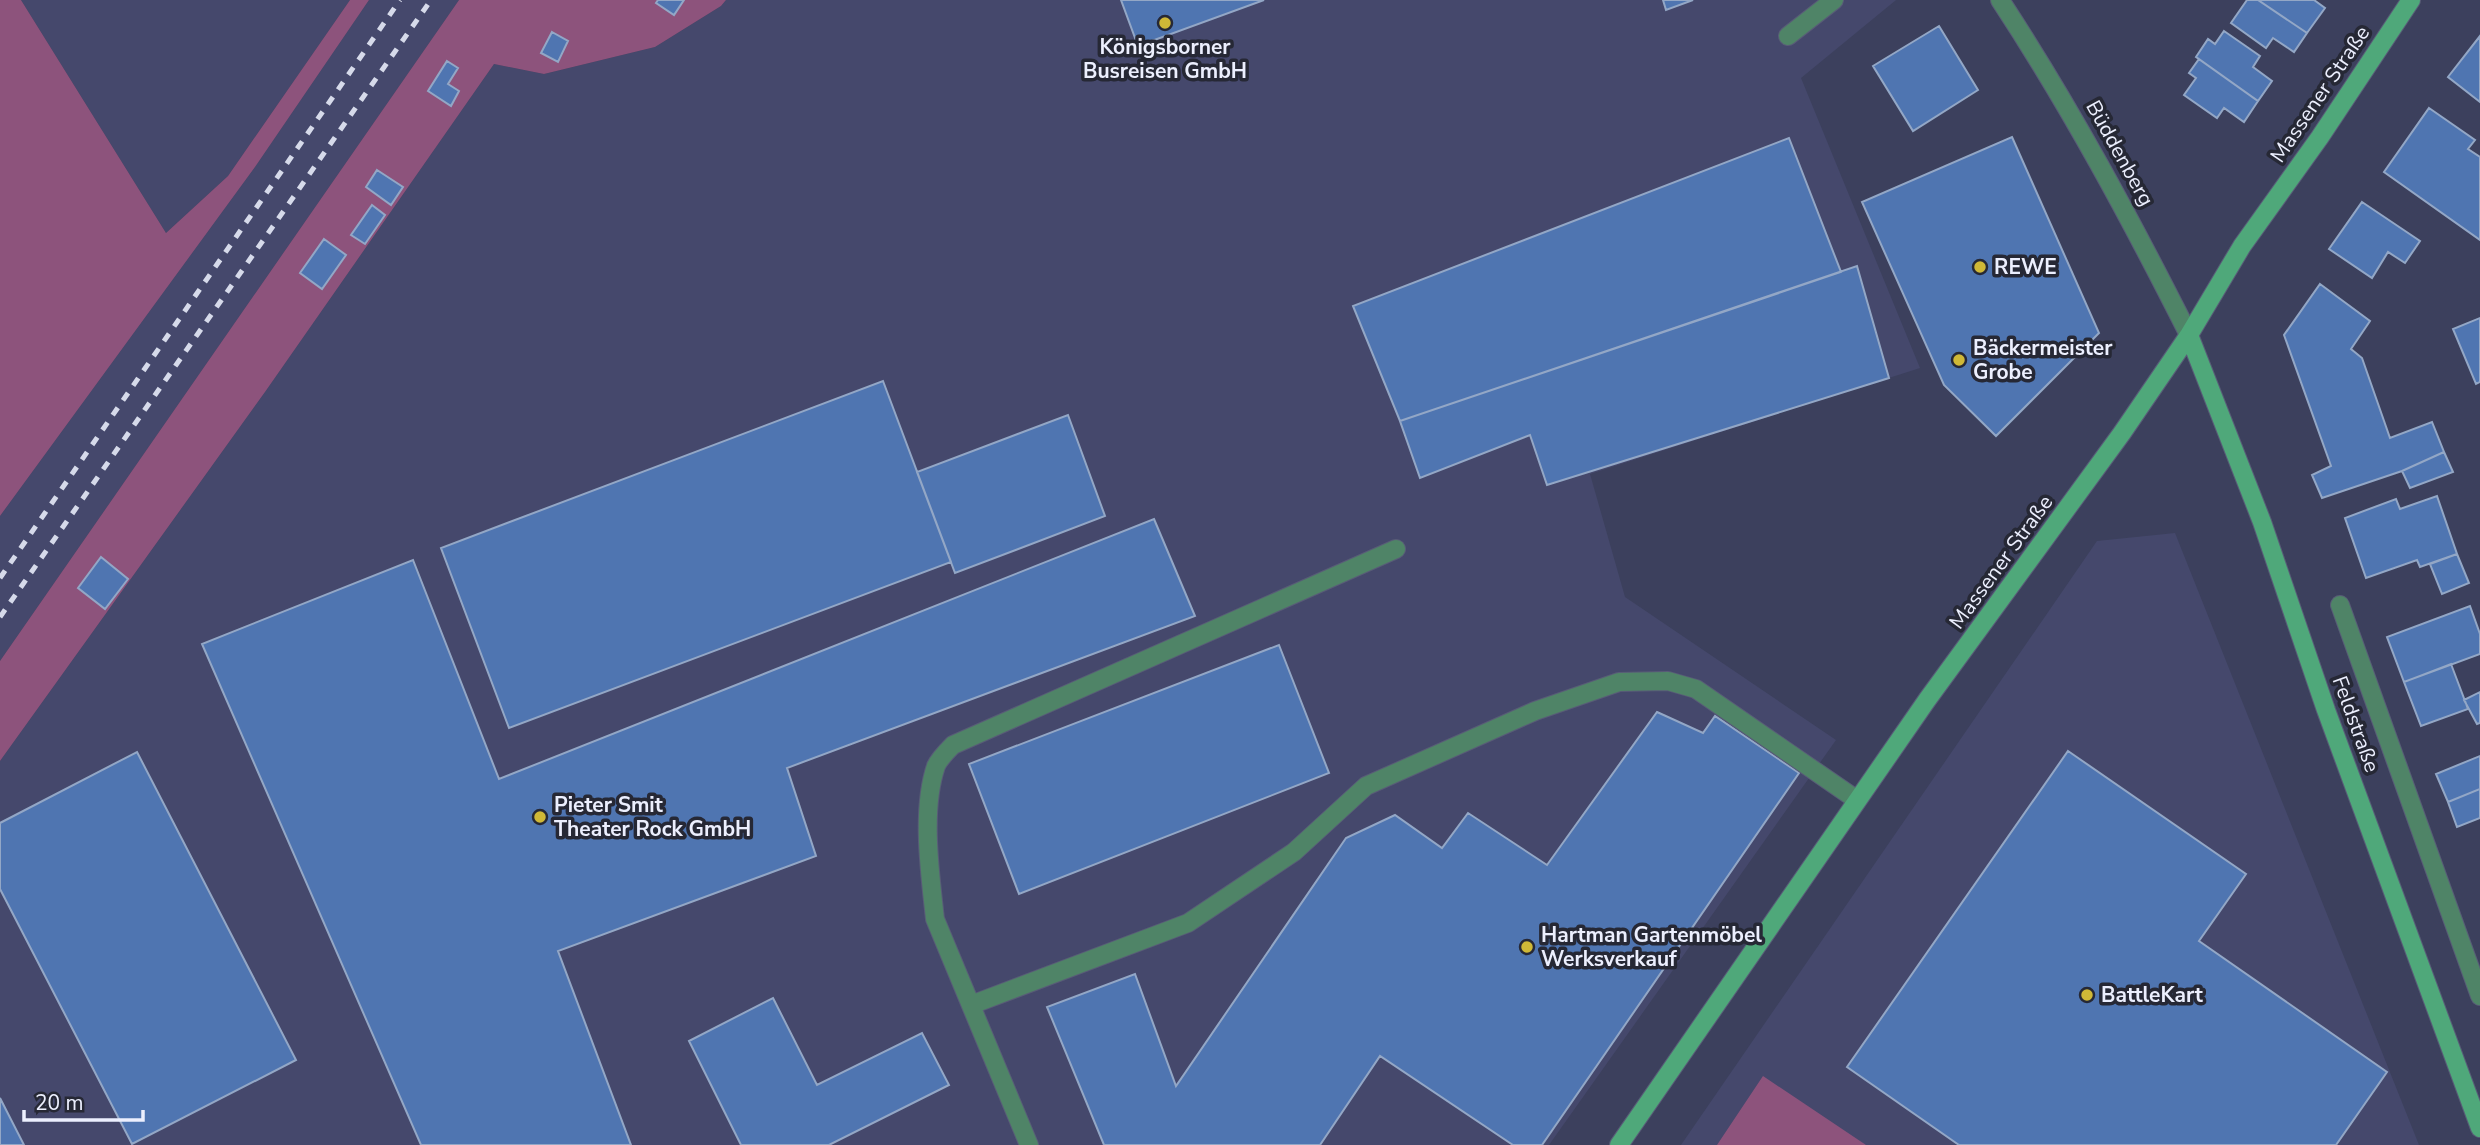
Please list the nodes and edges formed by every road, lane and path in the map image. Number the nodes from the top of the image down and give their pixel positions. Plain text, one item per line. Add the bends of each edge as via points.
1 (1834, 0) edge
2 (2000, 0) edge
3 (2411, 0) edge
4 (1788, 36) dead end
5 (2189, 334) junction
6 (1396, 549) dead end
7 (2340, 605) dead end
8 (1857, 800) junction
9 (2480, 996) edge
10 (971, 1005) junction
11 (2480, 1128) edge
12 (1029, 1145) edge
13 (1619, 1145) edge

1 - 4 street
2 - 5 street, Büddenberg via 2049,74 2124,206
3 - 5 main road, Massener Straße via 2242,246
5 - 8 main road, Massener Straße
5 - 11 main road, Feldstraße via 2262,522
6 - 10 street via 953,744 937,764 928,804 931,883 935,919
7 - 9 street, Feldstraße
8 - 10 street via 1696,689 1668,681 1619,682 1535,711 1366,786 1294,852 1188,923
8 - 13 main road, Massener Straße
10 - 12 street

